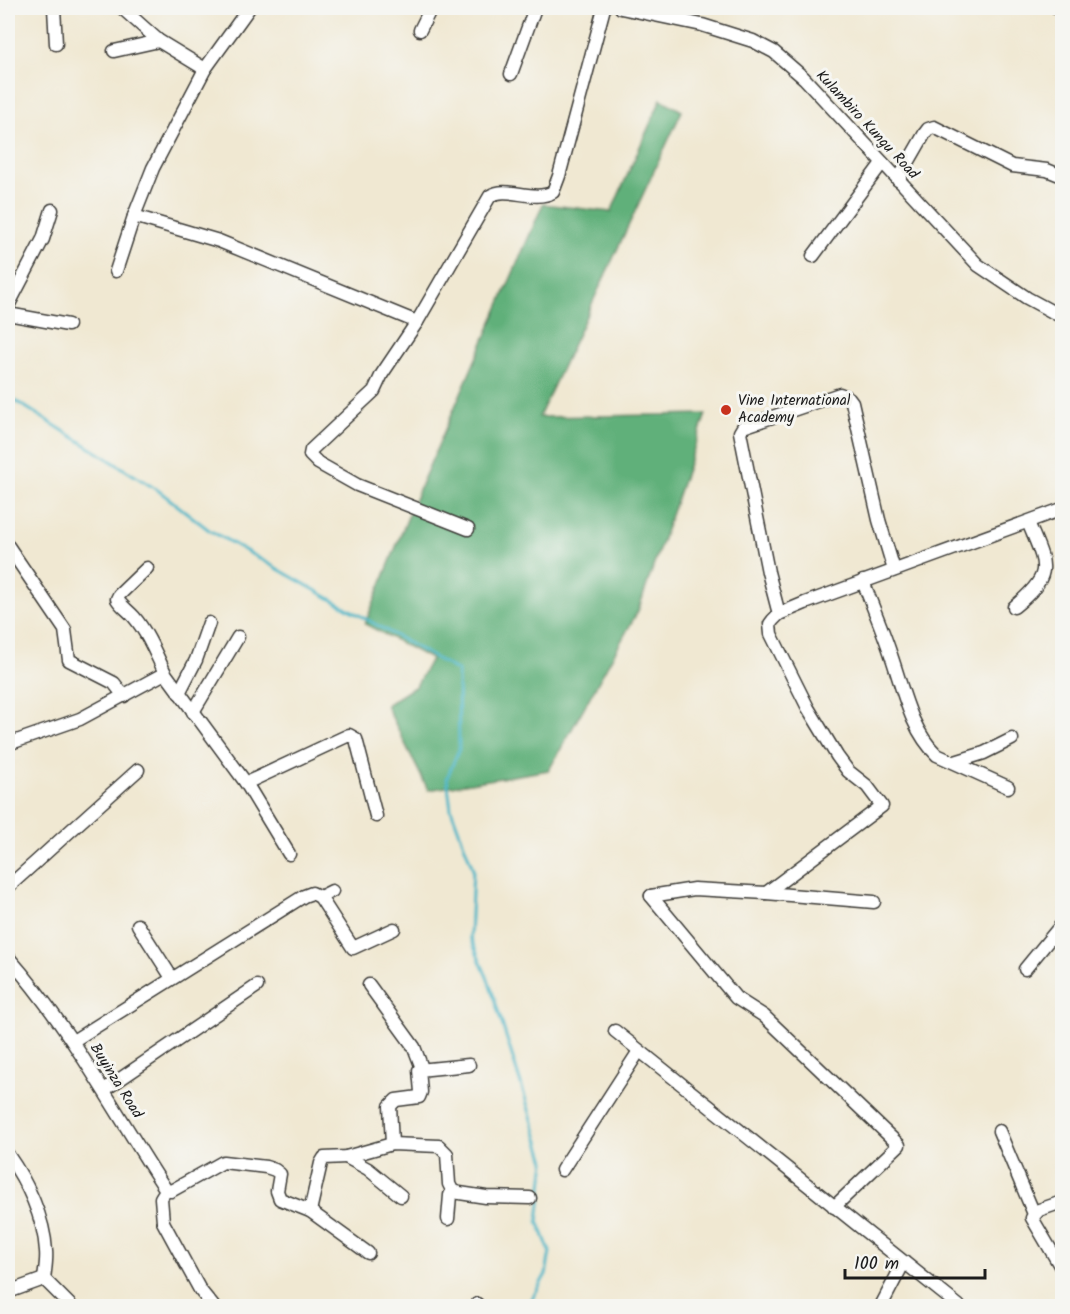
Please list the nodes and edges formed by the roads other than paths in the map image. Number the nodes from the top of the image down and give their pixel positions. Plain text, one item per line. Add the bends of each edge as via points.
1 (54, 8) edge
2 (122, 8) edge
3 (249, 8) edge
4 (431, 8) edge
5 (535, 8) edge
6 (604, 8) edge
7 (621, 8) edge
8 (1056, 8) edge
9 (1062, 11) edge
10 (420, 30) dead end
11 (159, 41) junction
12 (56, 44) dead end
13 (114, 51) dead end
14 (205, 69) junction
15 (511, 74) dead end
16 (882, 164) junction
17 (1062, 176) edge
18 (898, 180) junction
19 (52, 210) dead end
20 (134, 216) junction
21 (813, 256) dead end
22 (116, 271) dead end
23 (8, 306) edge
24 (8, 314) edge
25 (1062, 317) edge
26 (417, 322) junction
27 (68, 325) dead end
28 (1062, 509) edge
29 (1028, 522) junction
30 (468, 529) dead end
31 (8, 546) edge
32 (147, 568) dead end
33 (894, 570) junction
34 (862, 581) junction
35 (1014, 608) dead end
36 (779, 615) junction
37 (209, 623) dead end
38 (238, 637) dead end
39 (172, 683) junction
40 (124, 696) junction
41 (193, 712) junction
42 (1012, 739) dead end
43 (8, 744) edge
44 (955, 762) junction
45 (138, 770) dead end
46 (246, 783) junction
47 (1008, 787) dead end
48 (376, 816) dead end
49 (289, 854) dead end
50 (8, 886) edge
51 (332, 891) dead end
52 (766, 893) junction
53 (320, 897) junction
54 (874, 902) dead end
55 (1062, 924) edge
56 (138, 925) dead end
57 (394, 929) dead end
58 (8, 957) edge
59 (1024, 969) dead end
60 (172, 978) junction
61 (369, 985) dead end
62 (257, 986) dead end
63 (615, 1031) dead end
64 (73, 1041) junction
65 (639, 1051) junction
66 (469, 1065) dead end
67 (423, 1068) junction
68 (104, 1090) junction
69 (999, 1131) dead end
70 (393, 1144) junction
71 (8, 1155) edge
72 (346, 1157) junction
73 (562, 1170) dead end
74 (166, 1190) junction
75 (456, 1192) junction
76 (401, 1196) dead end
77 (530, 1198) dead end
78 (1062, 1202) edge
79 (834, 1207) junction
80 (310, 1211) junction
81 (1034, 1214) junction
82 (448, 1219) dead end
83 (368, 1253) dead end
84 (904, 1262) junction
85 (1062, 1269) edge
86 (44, 1279) junction
87 (8, 1292) edge
88 (71, 1306) edge
89 (213, 1306) edge
90 (881, 1306) edge
91 (959, 1306) edge

1 - 12 street
2 - 11 street
3 - 14 street
4 - 10 street
5 - 15 street
6 - 26 street via 556,188 550,195 490,195
7 - 16 street, Kulambiro Kungu Road via 702,25 774,52 804,78
8 - 9 street
11 - 13 street
11 - 14 street
14 - 20 street via 153,168
16 - 18 street, Kulambiro Kungu Road
16 - 21 street
17 - 18 street via 1012,166 934,127 928,129
18 - 25 street, Kulambiro Kungu Road via 978,265
19 - 23 street via 43,239
20 - 22 street
20 - 26 street via 219,242
24 - 27 street
26 - 30 street via 374,391 315,445 310,455 357,485
28 - 29 street
29 - 33 street
29 - 35 street via 1044,569 1039,583
31 - 40 street via 65,630 69,660 114,683
32 - 39 street via 117,599 134,616
33 - 34 street
33 - 36 street via 849,398 840,394 743,427 740,432
34 - 36 street
34 - 44 street via 921,736 937,755
36 - 52 street via 770,624 771,634 808,708 843,766 867,786 882,806
37 - 39 street via 186,679
38 - 41 street
39 - 40 street
39 - 41 street
40 - 43 street via 65,726
41 - 46 street
42 - 44 street
44 - 47 street
45 - 50 street
46 - 48 street via 349,735 356,739
46 - 49 street
51 - 53 street
52 - 54 street
52 - 79 street via 694,890 651,896 736,998 764,1016 899,1145
53 - 57 street via 353,948
53 - 60 street via 312,893 298,898
55 - 59 street
56 - 60 street
58 - 64 street, Buyinza Road
60 - 64 street
61 - 67 street via 414,1047
62 - 68 street
63 - 65 street
64 - 68 street, Buyinza Road
65 - 73 street
65 - 79 street
66 - 67 street
67 - 70 street via 418,1072 419,1097 391,1103
68 - 74 street, Buyinza Road
69 - 81 street
70 - 72 street
70 - 75 street via 442,1148 447,1156 449,1188
71 - 86 street via 31,1195 42,1228 46,1253
72 - 76 street
72 - 80 street via 323,1160
74 - 80 street via 171,1191 223,1162 267,1167 280,1174 280,1198
74 - 89 street via 161,1198 163,1222
75 - 77 street
75 - 82 street via 450,1195
78 - 81 street
79 - 84 street
80 - 83 street
81 - 85 street via 1034,1223
84 - 90 street
84 - 91 street
86 - 87 street
86 - 88 street

